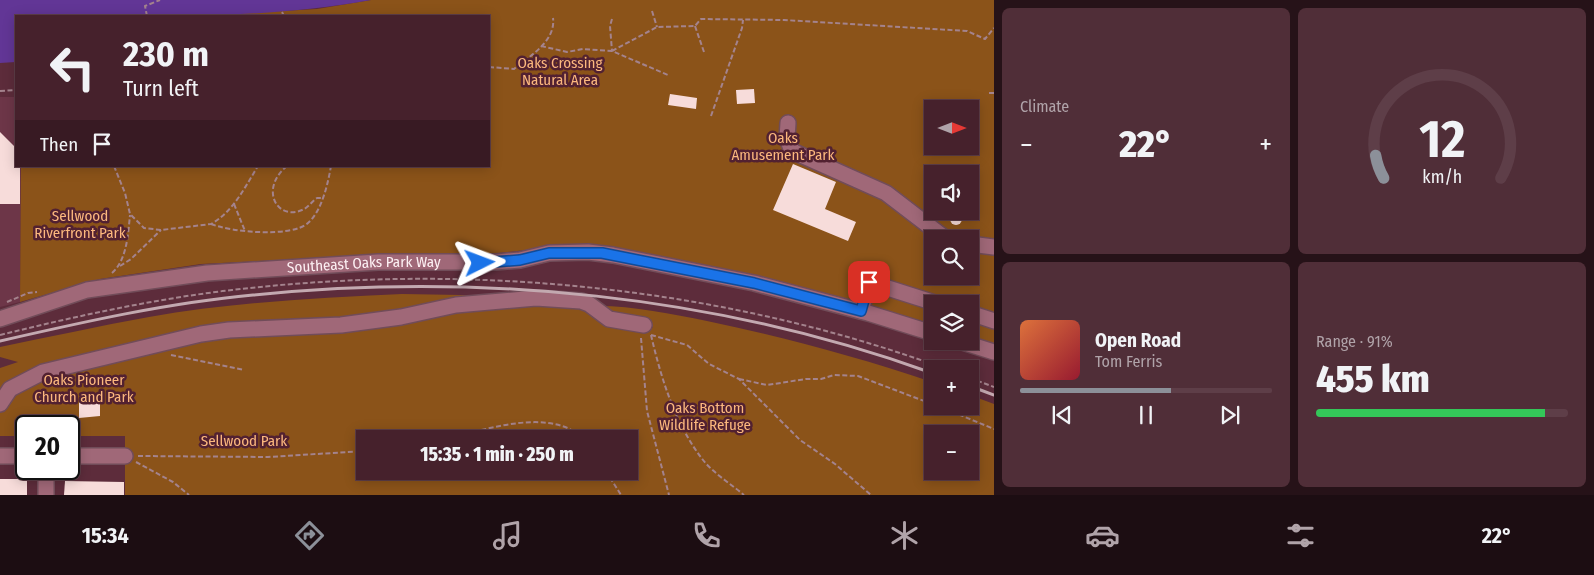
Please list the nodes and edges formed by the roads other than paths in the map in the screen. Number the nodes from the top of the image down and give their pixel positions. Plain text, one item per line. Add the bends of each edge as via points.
1 (788, 123) dead end
2 (934, 230) edge
3 (979, 246) edge
4 (994, 248) edge
5 (924, 300) edge
6 (861, 311) junction
7 (979, 317) edge
8 (0, 319) edge
9 (994, 321) edge
10 (648, 330) road end
11 (924, 331) edge
12 (979, 347) edge
13 (994, 352) edge
14 (0, 404) edge
15 (0, 456) edge
16 (15, 456) edge
17 (80, 456) edge
18 (125, 456) road end
19 (46, 480) edge
20 (46, 495) edge

1 - 2 street via 787,138 792,151 886,193
3 - 4 street
5 - 6 street via 869,282
6 - 8 street, Southeast Oaks Park Way via 754,283 588,252 549,253 496,262 378,262 207,273 87,290
6 - 11 street, Southeast Oaks Park Way
7 - 9 street
10 - 14 street via 609,319 581,301 536,298 456,305 341,325 210,333 43,372 10,389
12 - 13 street
15 - 16 street
17 - 18 street
19 - 20 street

